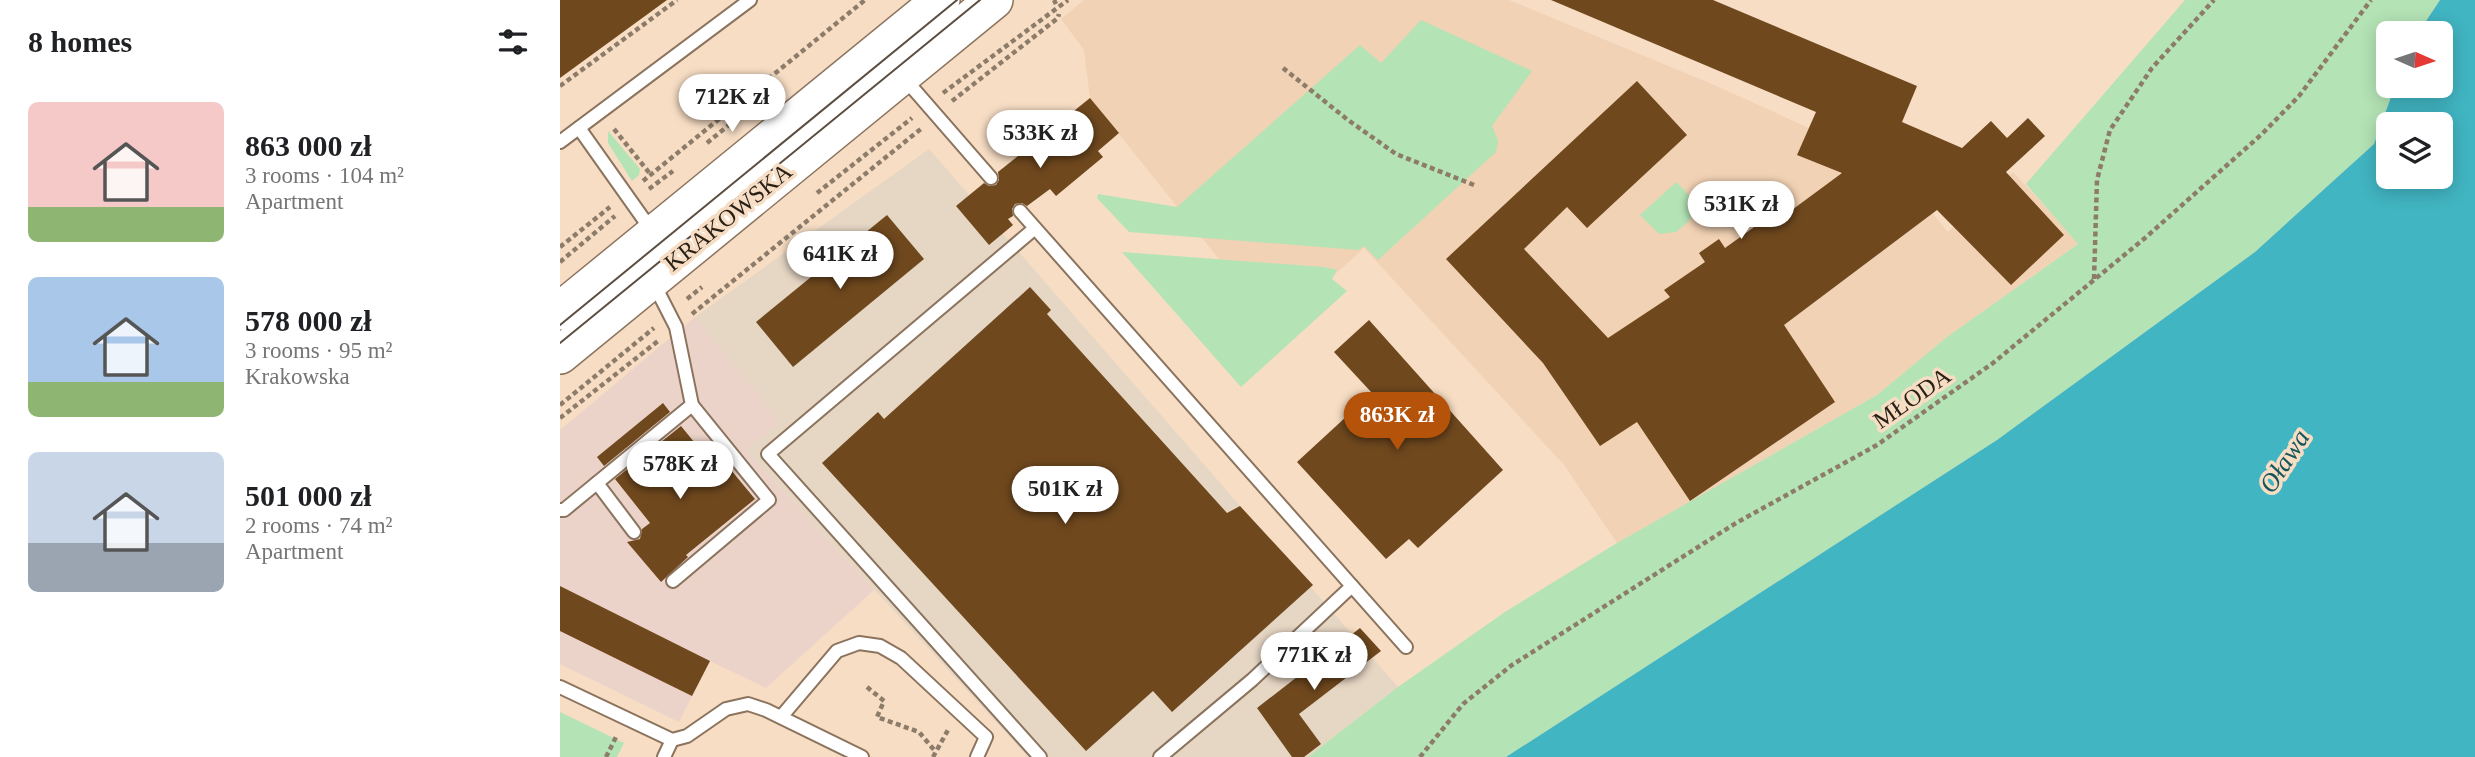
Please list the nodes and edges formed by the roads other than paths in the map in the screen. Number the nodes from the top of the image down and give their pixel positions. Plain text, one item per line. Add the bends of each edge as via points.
1 (750, 0) edge
2 (941, 0) edge
3 (993, 0) edge
4 (902, 75) junction
5 (579, 128) junction
6 (560, 142) edge
7 (991, 178) dead end
8 (1020, 211) dead end
9 (1034, 229) junction
10 (654, 234) junction
11 (652, 279) junction
12 (560, 312) edge
13 (560, 355) edge
14 (692, 405) junction
15 (597, 483) junction
16 (560, 510) edge
17 (634, 532) dead end
18 (673, 581) dead end
19 (1352, 586) junction
20 (1406, 647) dead end
21 (560, 687) edge
22 (781, 717) junction
23 (672, 740) junction
24 (664, 757) edge
25 (862, 757) edge
26 (977, 757) edge
27 (1040, 757) edge
28 (1160, 757) edge

1 - 5 lane
2 - 10 main road, KRAKOWSKA
3 - 4 main road, KRAKOWSKA
4 - 7 lane
4 - 11 main road, KRAKOWSKA
5 - 6 lane
5 - 10 lane
8 - 9 lane
9 - 19 lane
9 - 27 lane via 768,454
10 - 12 main road, KRAKOWSKA
11 - 13 main road, KRAKOWSKA
11 - 14 lane via 676,327
14 - 15 lane
14 - 18 lane via 769,500
15 - 16 lane
15 - 17 lane
19 - 20 lane
19 - 28 lane via 1252,680
21 - 23 lane
22 - 23 lane via 748,704 726,709 687,736
22 - 25 lane
22 - 26 lane via 838,651 859,643 880,646 901,658 986,737
23 - 24 lane

